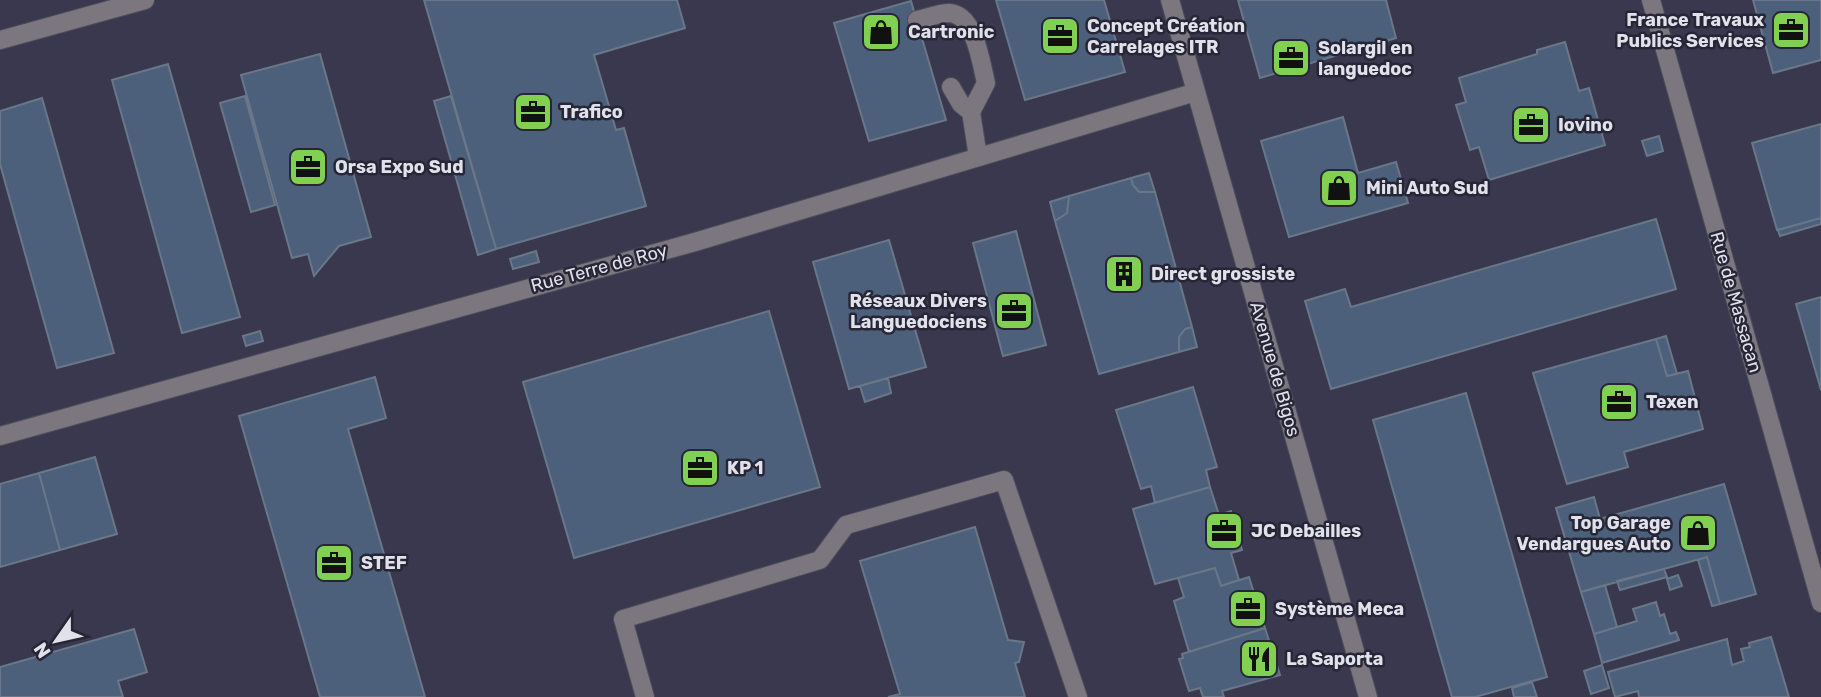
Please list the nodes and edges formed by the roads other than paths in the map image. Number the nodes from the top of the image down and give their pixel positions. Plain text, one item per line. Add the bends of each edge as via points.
1 (145, 0) edge
2 (1170, 0) edge
3 (1651, 0) edge
4 (916, 20) dead end
5 (0, 40) edge
6 (951, 87) dead end
7 (1196, 92) junction
8 (971, 112) junction
9 (978, 157) junction
10 (0, 436) edge
11 (1821, 604) edge
12 (645, 697) edge
13 (1078, 697) edge
14 (1368, 697) edge

1 - 5 street
2 - 7 street, Avenue de Bigos
3 - 11 street, Rue de Massacan
4 - 8 street via 951,13 963,17 971,28 986,83
6 - 8 street
7 - 9 street, Rue Terre de Roy
7 - 14 street, Avenue de Bigos
8 - 9 street
9 - 10 street, Rue Terre de Roy via 695,242
12 - 13 street via 623,619 820,560 846,525 1004,480

